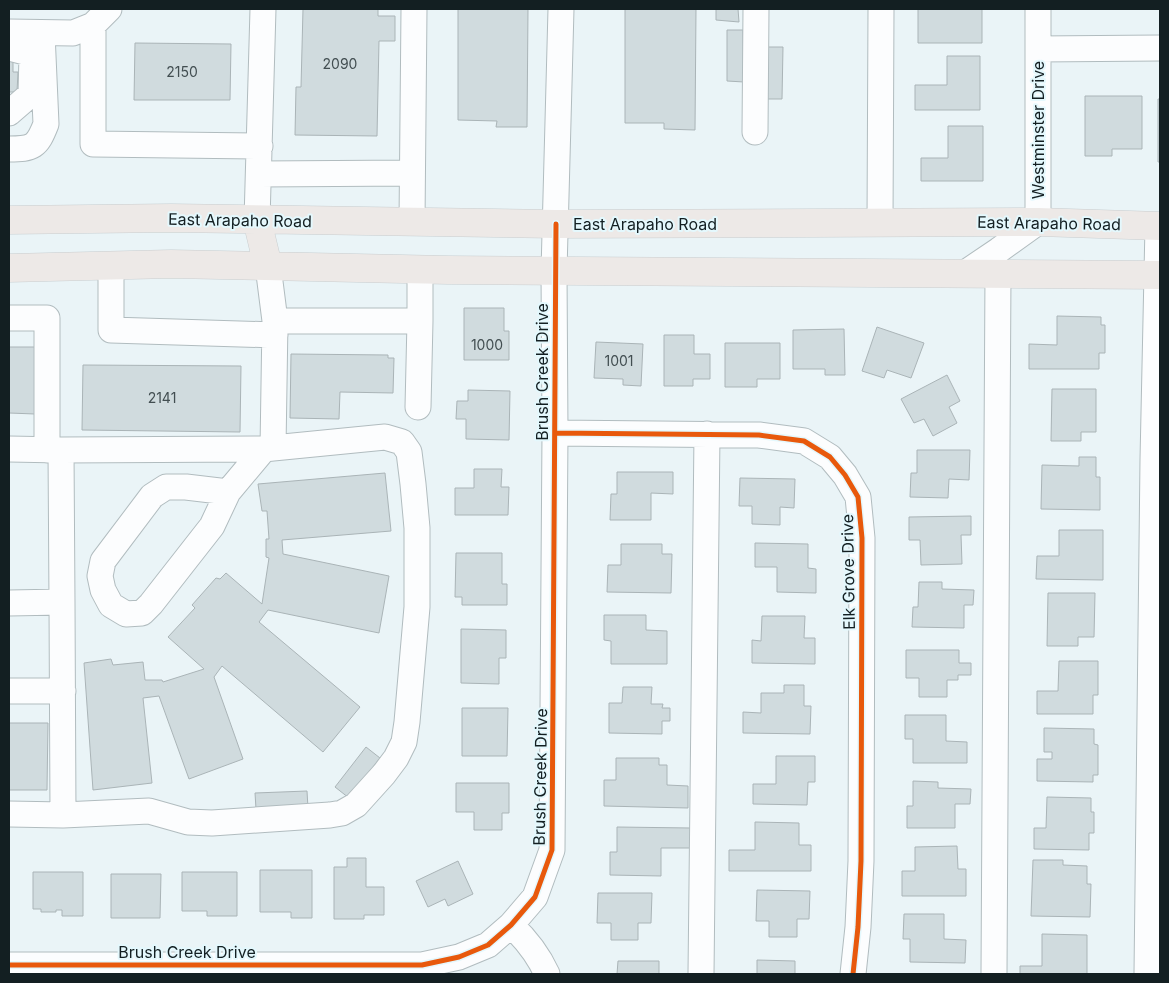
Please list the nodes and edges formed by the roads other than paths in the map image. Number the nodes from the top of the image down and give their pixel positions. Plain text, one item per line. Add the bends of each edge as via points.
1 (263, 9) edge
2 (414, 9) edge
3 (561, 9) edge
4 (756, 9) edge
5 (881, 9) edge
6 (1038, 9) edge
7 (101, 17) edge
8 (9, 32) edge
9 (42, 33) junction
10 (9, 48) edge
11 (1160, 48) edge
12 (1038, 49) junction
13 (9, 113) edge
14 (755, 132) dead end
15 (260, 146) junction
16 (9, 149) edge
17 (412, 173) junction
18 (258, 174) junction
19 (9, 220) edge
20 (257, 220) junction
21 (412, 222) junction
22 (880, 222) junction
23 (1038, 222) junction
24 (556, 224) junction
25 (1159, 226) edge
26 (110, 266) junction
27 (268, 266) junction
28 (9, 268) edge
29 (420, 270) junction
30 (554, 271) junction
31 (965, 273) junction
32 (998, 273) junction
33 (1159, 275) edge
34 (9, 318) edge
35 (420, 321) junction
36 (275, 328) junction
37 (418, 407) dead end
38 (555, 434) junction
39 (707, 434) junction
40 (9, 448) edge
41 (269, 448) junction
42 (54, 450) junction
43 (1157, 460) edge
44 (228, 492) junction
45 (62, 602) junction
46 (9, 603) edge
47 (1156, 615) edge
48 (9, 691) edge
49 (63, 691) junction
50 (1155, 762) edge
51 (9, 814) edge
52 (63, 815) junction
53 (1154, 902) edge
54 (511, 925) junction
55 (9, 965) edge
56 (251, 970) edge
57 (547, 974) edge
58 (701, 974) edge
59 (853, 974) edge
60 (994, 974) edge
61 (1147, 974) edge

1 - 15 street
2 - 17 street
3 - 24 street, Brush Creek Drive
4 - 14 street
5 - 22 street
6 - 12 street, Westminster Drive
7 - 9 street via 73,33
7 - 15 street via 93,144
8 - 9 street
9 - 16 street via 46,124 34,146
10 - 13 street via 32,54 31,94
11 - 12 street
12 - 23 street, Westminster Drive
15 - 18 street
17 - 18 street
17 - 21 street
18 - 20 street
19 - 20 main road, East Arapaho Road
20 - 21 main road, East Arapaho Road
20 - 27 main road
21 - 24 main road, East Arapaho Road
22 - 23 main road, East Arapaho Road
22 - 24 main road, East Arapaho Road
23 - 25 main road, East Arapaho Road
23 - 31 street, Westminster Drive
24 - 30 street, Brush Creek Drive
25 - 33 street
26 - 27 main road
26 - 28 main road
26 - 36 street via 111,330
27 - 29 main road
27 - 36 street
29 - 30 main road
29 - 35 street
30 - 31 main road
30 - 38 street, Brush Creek Drive
31 - 32 main road
32 - 33 main road
32 - 60 street
33 - 43 street
34 - 42 street via 47,318
35 - 36 street
35 - 37 street
36 - 41 street
38 - 39 street, Elk Grove Drive
38 - 54 street, Brush Creek Drive via 552,850 535,897
39 - 58 street
39 - 59 street, Elk Grove Drive via 759,434 804,442 830,457 858,498 862,538 861,862
40 - 42 street
41 - 42 street
41 - 44 street
41 - 52 street via 385,437 402,442 409,452 416,528 417,607 407,722 404,742 396,758 356,805 342,813 212,824 188,822 149,811
42 - 45 street
43 - 47 street
44 - 44 street via 212,526 142,613 126,614 110,605 100,576 103,561 152,496 166,487
45 - 46 street
45 - 49 street
47 - 50 street
48 - 49 street
49 - 52 street
50 - 53 street
51 - 52 street
53 - 61 street
54 - 56 street, Brush Creek Drive via 488,946 459,957 422,965
54 - 57 street via 541,959
55 - 56 street, Brush Creek Drive

